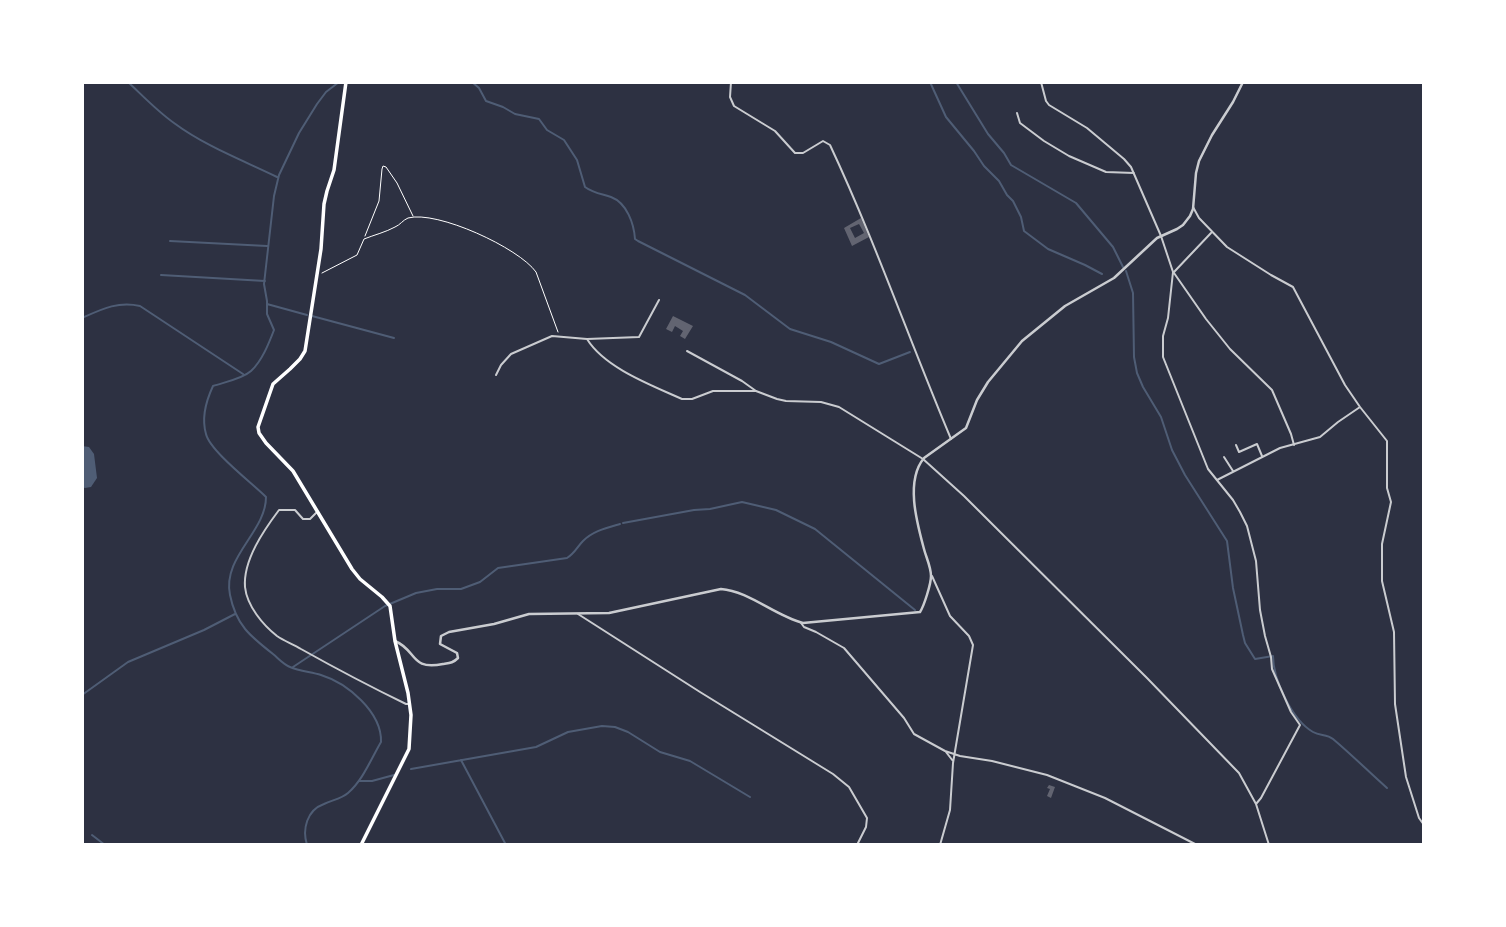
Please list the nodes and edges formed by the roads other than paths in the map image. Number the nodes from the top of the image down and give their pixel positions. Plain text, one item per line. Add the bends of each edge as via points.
1 (346, 82) edge
2 (731, 82) edge
3 (1041, 82) edge
4 (1243, 82) edge
5 (1017, 113) dead end
6 (1134, 173) junction
7 (1193, 207) junction
8 (1191, 214) junction
9 (1199, 218) junction
10 (1212, 232) junction
11 (1161, 236) junction
12 (1173, 272) junction
13 (659, 300) dead end
14 (587, 339) junction
15 (687, 351) dead end
16 (496, 375) dead end
17 (756, 391) junction
18 (1360, 407) junction
19 (951, 439) junction
20 (1236, 445) dead end
21 (1294, 445) junction
22 (1224, 457) dead end
23 (1263, 458) junction
24 (923, 459) junction
25 (1233, 472) junction
26 (1216, 480) junction
27 (317, 511) junction
28 (931, 576) junction
29 (577, 613) junction
30 (800, 622) junction
31 (396, 641) junction
32 (410, 704) junction
33 (955, 748) junction
34 (945, 751) junction
35 (954, 755) junction
36 (964, 757) junction
37 (953, 763) junction
38 (1256, 804) junction
39 (1424, 825) edge
40 (362, 845) edge
41 (857, 845) edge
42 (940, 845) edge
43 (1197, 845) edge
44 (1269, 845) edge

1 - 27 main road via 305,351 272,384 258,427
2 - 19 street via 734,106 775,131 795,153 823,141 830,145
3 - 6 street via 1049,105 1087,128
4 - 7 street via 1199,161
5 - 6 street via 1020,123 1069,156 1106,172
6 - 11 street
7 - 8 street
7 - 9 street
8 - 9 street
8 - 11 street via 1180,228
9 - 10 street
10 - 12 street
10 - 18 street via 1233,252 1293,287
11 - 12 street
11 - 19 street via 1114,278 1065,306 1019,344 988,382 966,428
12 - 21 street via 1230,349 1272,390
12 - 26 street via 1163,357
13 - 14 street via 639,337
14 - 16 street via 552,336 511,354
14 - 17 street via 614,365 682,399 713,391
15 - 17 street
17 - 24 street via 786,401 839,407
18 - 21 street via 1320,437
18 - 39 street via 1388,443 1391,502 1382,544 1382,581 1394,632 1395,704 1406,778
19 - 24 street
20 - 23 street via 1239,453 1256,444
21 - 23 street
22 - 25 street
23 - 25 street
24 - 28 street via 914,496
24 - 38 street via 1239,773
25 - 26 street
26 - 38 street via 1240,512 1250,535 1272,669 1300,725
27 - 31 main road via 352,569 389,604
27 - 32 street via 303,519 295,510 279,510 270,522 254,547 247,574 245,588 251,605 279,637
28 - 30 street via 919,613
28 - 33 street via 950,616 973,645
29 - 30 street via 601,614 723,589
29 - 31 street via 529,614 445,633 440,643 458,658 433,666 422,664
29 - 41 street via 849,787 867,818
30 - 34 street via 844,648 910,730
31 - 32 main road
32 - 40 main road via 409,749
33 - 35 street
33 - 36 street
34 - 35 street
34 - 37 street
35 - 36 street
35 - 37 street
36 - 43 street via 1047,775 1105,798
37 - 42 street via 950,810
38 - 44 street

